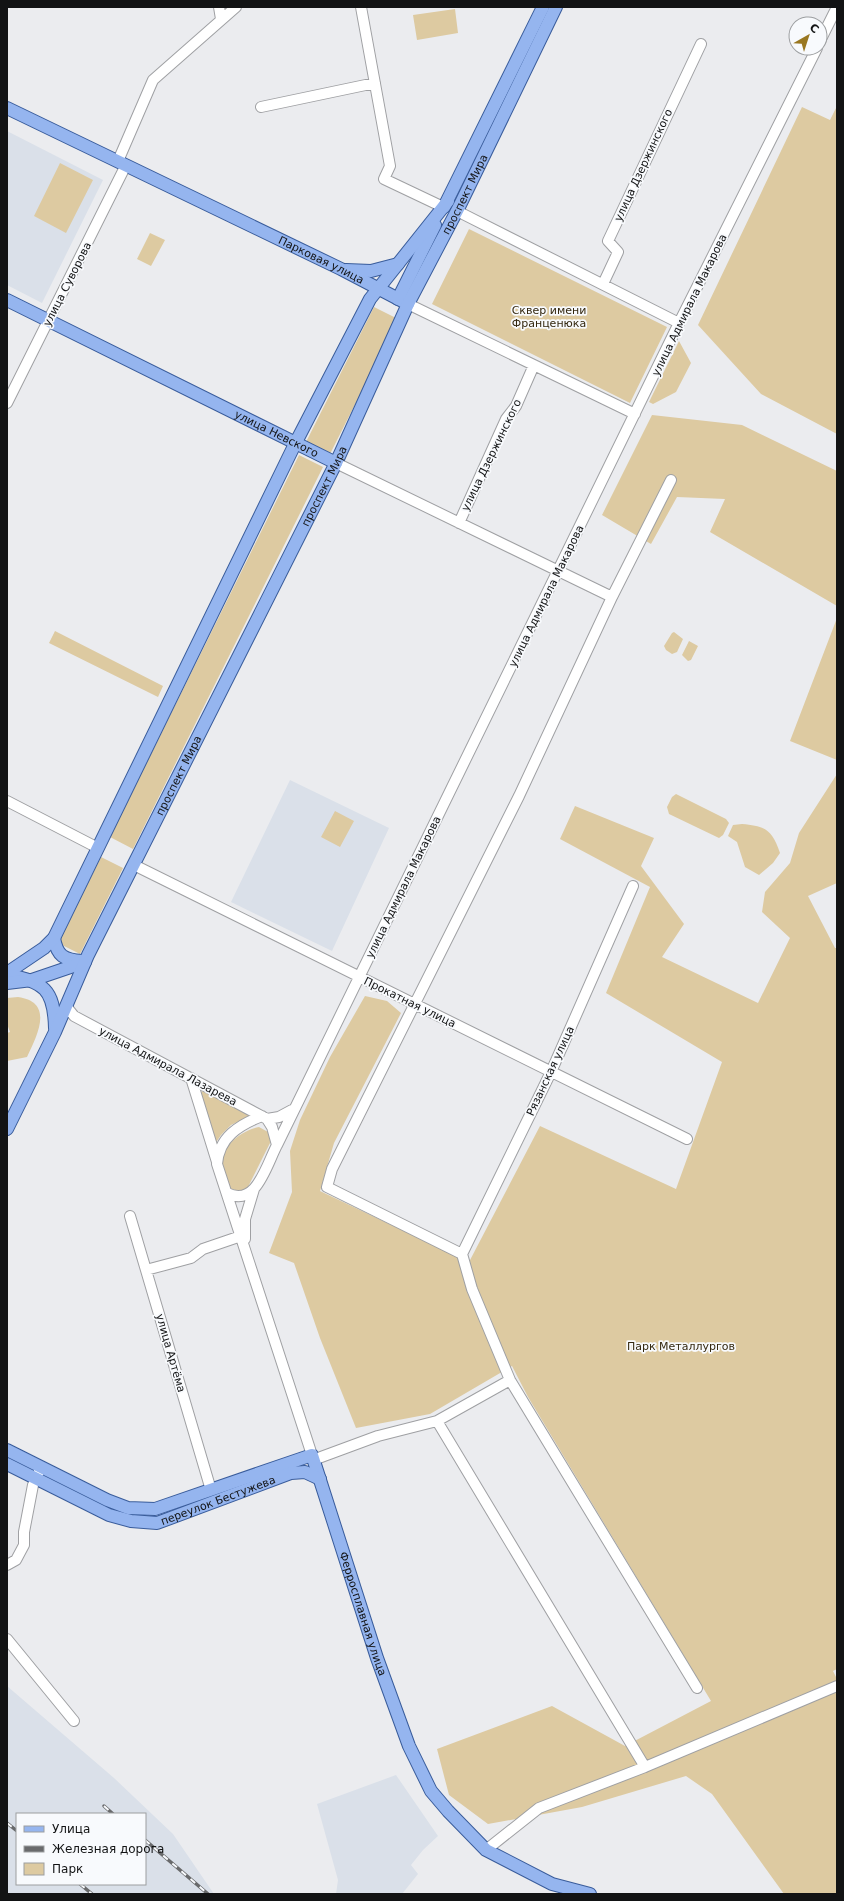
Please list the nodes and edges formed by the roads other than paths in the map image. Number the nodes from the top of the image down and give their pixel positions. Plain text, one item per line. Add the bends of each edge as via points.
1 (219, 7) edge
2 (236, 7) edge
3 (361, 7) edge
4 (542, 7) edge
5 (556, 7) edge
6 (837, 7) edge
7 (221, 19) junction
8 (828, 25) edge
9 (701, 44) dead end
10 (813, 56) edge
11 (375, 83) junction
12 (261, 107) dead end
13 (7, 108) edge
14 (122, 163) junction
15 (445, 204) junction
16 (457, 211) junction
17 (398, 264) junction
18 (341, 269) junction
19 (603, 284) junction
20 (379, 288) junction
21 (7, 300) edge
22 (404, 301) junction
23 (48, 321) junction
24 (679, 323) junction
25 (534, 365) junction
26 (7, 403) edge
27 (635, 414) junction
28 (295, 444) junction
29 (336, 464) junction
30 (671, 480) dead end
31 (459, 523) junction
32 (558, 571) junction
33 (612, 597) junction
34 (7, 800) edge
35 (98, 848) junction
36 (134, 865) junction
37 (633, 886) dead end
38 (54, 938) junction
39 (85, 962) junction
40 (7, 973) edge
41 (359, 977) junction
42 (32, 980) junction
43 (7, 983) edge
44 (45, 989) junction
45 (414, 1004) junction
46 (66, 1006) junction
47 (55, 1032) junction
48 (551, 1072) junction
49 (191, 1078) junction
50 (292, 1110) junction
51 (265, 1118) junction
52 (7, 1129) edge
53 (687, 1139) dead end
54 (277, 1144) junction
55 (217, 1164) junction
56 (254, 1189) junction
57 (226, 1193) junction
58 (130, 1216) dead end
59 (241, 1236) junction
60 (245, 1249) junction
61 (462, 1254) junction
62 (146, 1270) junction
63 (510, 1380) junction
64 (437, 1421) junction
65 (7, 1450) edge
66 (312, 1457) junction
67 (7, 1464) edge
68 (41, 1467) junction
69 (36, 1478) junction
70 (320, 1478) junction
71 (211, 1490) junction
72 (7, 1565) edge
73 (7, 1639) edge
74 (837, 1686) edge
75 (697, 1688) dead end
76 (74, 1721) dead end
77 (645, 1767) junction
78 (486, 1850) junction
79 (590, 1894) edge

1 - 7 street
2 - 7 street, улица Суворова
3 - 11 street
4 - 15 main road, проспект Мира
5 - 16 main road, проспект Мира
6 - 8 street
7 - 14 street, улица Суворова via 153,80
9 - 19 street, улица Дзержинского via 608,241 618,252
10 - 24 street, улица Адмирала Макарова
11 - 12 street
11 - 15 street via 390,166 384,179
13 - 14 main road, Парковая улица
14 - 18 main road, Парковая улица
14 - 23 street, улица Суворова
15 - 17 main road, проспект Мира
15 - 22 main road, проспект Мира
16 - 19 street
16 - 22 main road, проспект Мира
17 - 18 main road via 371,270
17 - 20 main road, проспект Мира
18 - 20 main road, Парковая улица
19 - 24 street
20 - 22 main road, Парковая улица
20 - 28 main road, проспект Мира via 370,299
21 - 23 main road, улица Невского
22 - 25 street, Парковая улица
22 - 29 main road, проспект Мира
23 - 26 street, улица Суворова
23 - 28 main road, улица Невского
24 - 27 street, улица Адмирала Макарова
25 - 27 street, Парковая улица
25 - 31 street, улица Дзержинского via 516,406 506,419
27 - 32 street, улица Адмирала Макарова
28 - 29 main road, улица Невского
28 - 35 main road, проспект Мира
29 - 31 street, улица Невского
29 - 36 main road, проспект Мира
30 - 33 street
31 - 32 street, улица Невского
32 - 33 street, улица Невского
32 - 41 street, улица Адмирала Макарова
33 - 45 street via 518,796
34 - 35 street
35 - 38 main road, проспект Мира
36 - 39 main road, проспект Мира
36 - 41 street, Прокатная улица via 225,908
37 - 48 street, Рязанская улица
38 - 39 main road via 56,950 63,957
38 - 40 main road, проспект Мира via 44,948
39 - 42 main road
39 - 46 main road, проспект Мира
40 - 42 main road
41 - 45 street, Прокатная улица
41 - 50 street, улица Адмирала Макарова
42 - 43 main road
42 - 44 main road
44 - 46 main road
44 - 47 main road via 54,1008
45 - 48 street, Прокатная улица
45 - 61 street via 332,1169 327,1187
46 - 47 main road, проспект Мира
46 - 49 street, улица Адмирала Лазарева via 74,1016
47 - 52 main road, проспект Мира
48 - 53 street, Прокатная улица
48 - 61 street, Рязанская улица
49 - 51 street, улица Адмирала Лазарева
49 - 55 street
50 - 51 street via 279,1117
50 - 54 street, улица Адмирала Макарова
51 - 54 street via 272,1128
51 - 55 street via 240,1126 230,1134 221,1148
54 - 56 street, улица Адмирала Макарова
55 - 57 street, Ферросплавная улица
56 - 57 street via 239,1198
56 - 60 street via 245,1218
57 - 59 street, Ферросплавная улица
58 - 62 street, улица Артёма
59 - 60 street, Ферросплавная улица
59 - 62 street via 203,1249 191,1258
60 - 66 street, Ферросплавная улица
61 - 63 street via 472,1289
62 - 71 street, улица Артёма
63 - 64 street
63 - 75 street
64 - 66 street
64 - 77 street
65 - 68 main road, переулок Бестужева
66 - 70 main road, Ферросплавная улица
66 - 71 main road, переулок Бестужева
67 - 69 main road, переулок Бестужева
68 - 69 street
68 - 71 main road, переулок Бестужева via 128,1508 155,1509
69 - 70 main road, переулок Бестужева via 109,1515 131,1521 157,1523 291,1473 305,1472
69 - 72 street via 24,1532 24,1545 16,1560
70 - 78 main road, Ферросплавная улица via 408,1746 431,1791
73 - 76 street
74 - 77 street
77 - 78 street via 539,1808
78 - 79 main road, Ферросплавная улица via 552,1884

